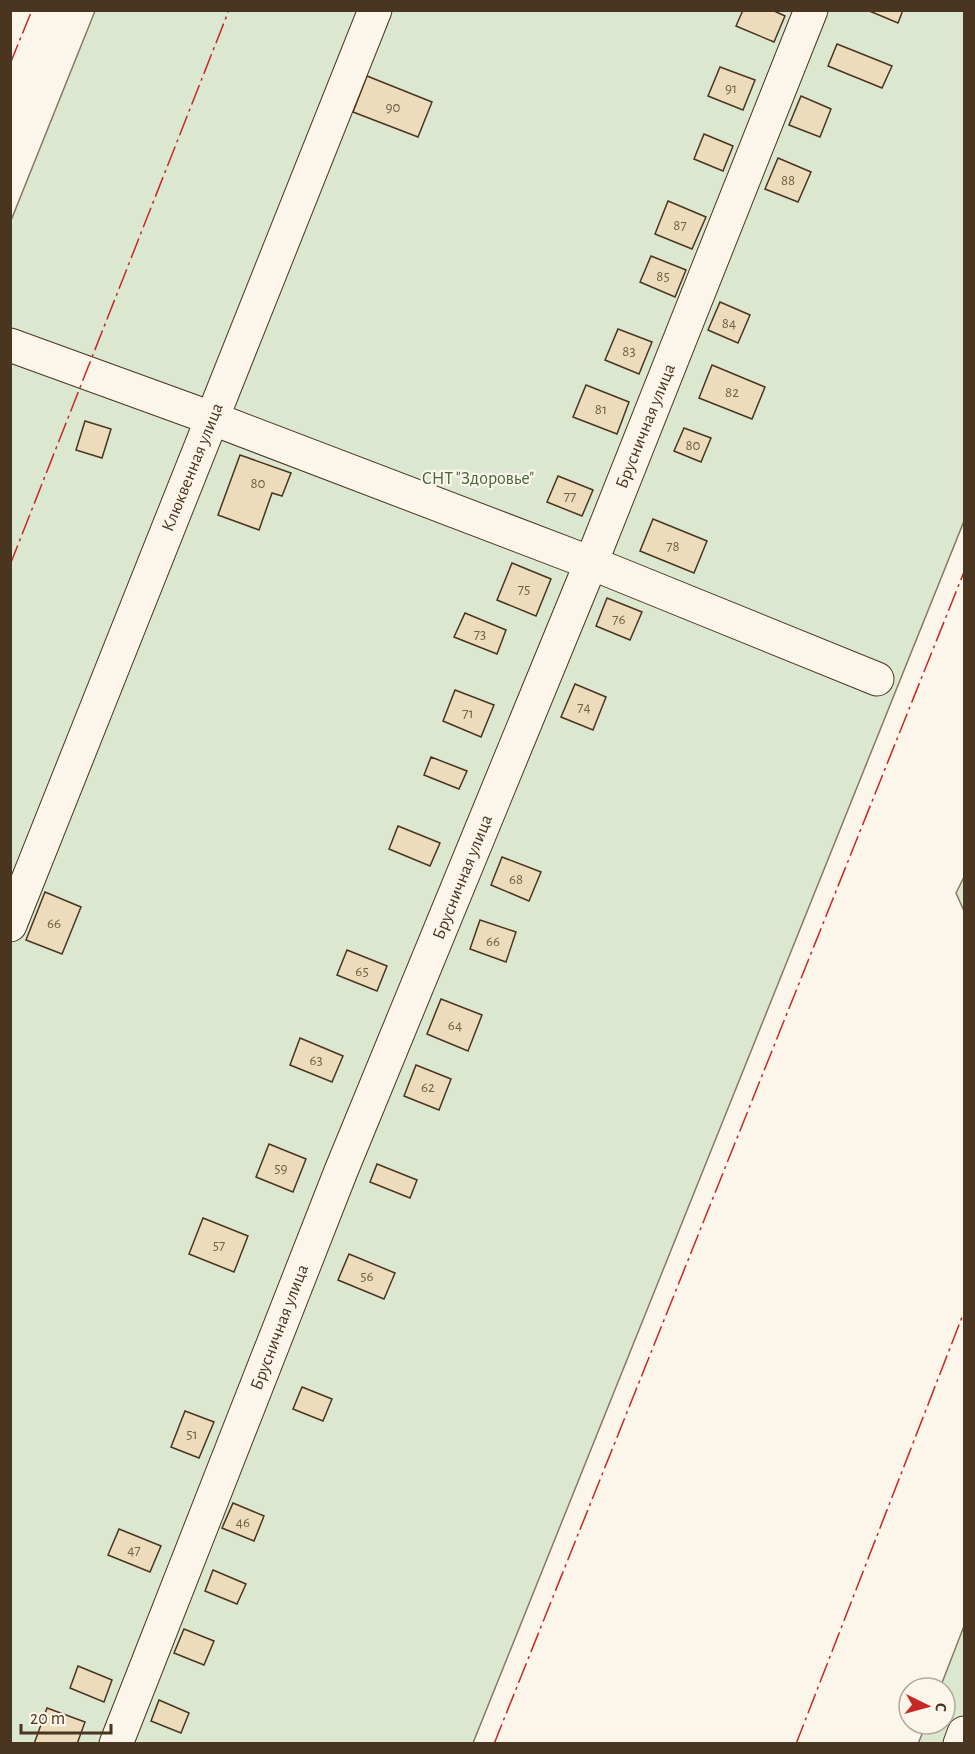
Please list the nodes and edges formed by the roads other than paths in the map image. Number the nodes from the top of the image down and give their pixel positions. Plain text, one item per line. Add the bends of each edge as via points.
1 (375, 10) edge
2 (811, 10) edge
3 (10, 345) edge
4 (211, 418) junction
5 (591, 562) junction
6 (877, 679) dead end
7 (10, 925) edge
8 (964, 1733) edge
9 (116, 1743) edge
10 (960, 1743) edge

1 - 4 street, Клюквенная улица
2 - 5 street, Брусничная улица
3 - 4 street
4 - 5 street
4 - 7 street, Клюквенная улица
5 - 6 street
5 - 9 street, Брусничная улица via 341,1171
8 - 10 street

